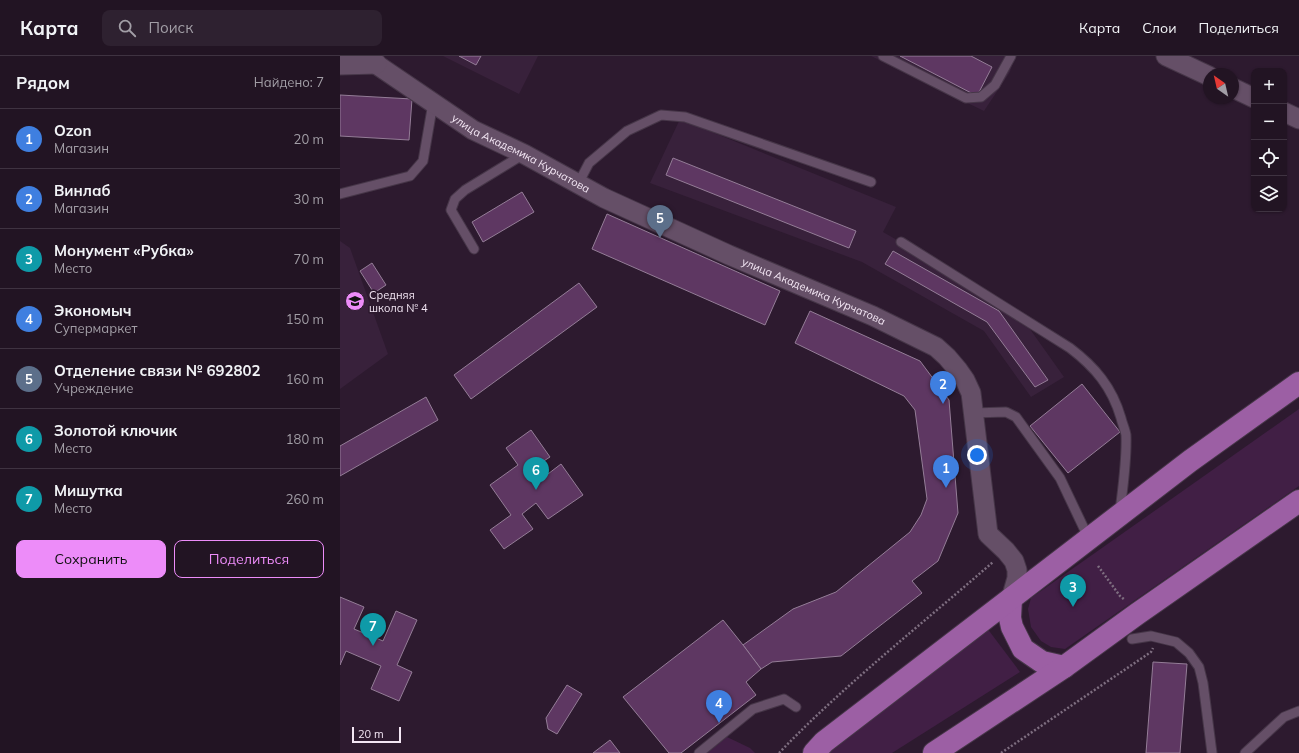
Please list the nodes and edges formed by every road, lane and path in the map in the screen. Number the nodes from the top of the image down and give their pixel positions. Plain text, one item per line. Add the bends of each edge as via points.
1 (883, 56) edge
2 (1011, 56) edge
3 (1166, 56) edge
4 (370, 60) edge
5 (340, 65) edge
6 (1203, 73) edge
7 (1239, 91) edge
8 (1251, 97) edge
9 (433, 103) junction
10 (1287, 114) edge
11 (1299, 120) edge
12 (524, 154) junction
13 (871, 182) dead end
14 (578, 184) junction
15 (340, 194) edge
16 (901, 242) dead end
17 (474, 250) dead end
18 (1292, 388) edge
19 (973, 413) junction
20 (1299, 501) edge
21 (1120, 515) junction
22 (1089, 539) junction
23 (1006, 551) junction
24 (1011, 599) junction
25 (1132, 639) dead end
26 (1064, 667) junction
27 (796, 707) dead end
28 (1299, 711) edge
29 (699, 753) edge
30 (779, 753) edge
31 (814, 753) edge
32 (934, 753) edge
33 (1212, 753) edge
34 (1246, 753) edge

1 - 2 lane via 966,98 981,97 995,85
3 - 6 street
4 - 5 street
4 - 9 street, улица Академика Курчатова
7 - 8 street
9 - 12 street, улица Академика Курчатова via 473,130
9 - 15 lane via 423,161 410,176
10 - 11 street
12 - 14 street, улица Академика Курчатова
12 - 17 lane via 465,190 455,199 451,210
13 - 14 lane via 685,117 662,115 627,131 589,163
14 - 19 street, улица Академика Курчатова via 729,255 873,316 936,347 965,380 971,393
16 - 21 lane via 1070,348 1100,375 1117,406 1125,433
18 - 21 main road
19 - 22 lane via 1006,412 1016,417 1060,478
19 - 23 street, улица Академика Курчатова via 988,534
20 - 26 main road
21 - 22 main road
22 - 24 main road
23 - 24 street, улица Академика Курчатова via 1017,570
23 - 30 path via 808,722
24 - 26 main road, улица Академика Курчатова via 1012,627 1023,648 1042,662
24 - 31 main road via 824,742
25 - 33 lane via 1151,636 1176,642 1189,653 1198,667 1203,683
26 - 32 main road
27 - 29 lane via 784,699 753,710
28 - 34 lane via 1284,717

